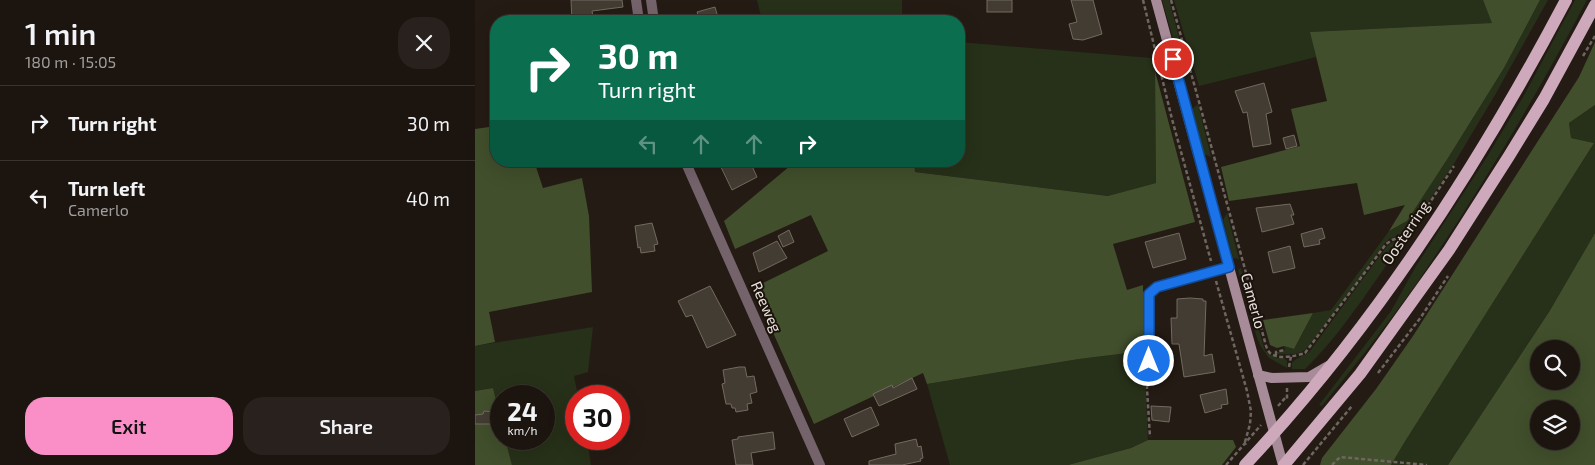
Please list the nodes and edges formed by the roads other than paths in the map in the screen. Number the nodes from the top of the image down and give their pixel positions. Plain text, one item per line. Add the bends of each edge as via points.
1 (637, 0) edge
2 (651, 0) edge
3 (1156, 0) edge
4 (1566, 0) edge
5 (1595, 5) edge
6 (638, 15) edge
7 (653, 15) edge
8 (688, 167) edge
9 (1229, 267) junction
10 (1149, 361) road end
11 (1331, 364) junction
12 (1258, 375) junction
13 (1274, 433) junction
14 (821, 465) edge
15 (1245, 465) edge
16 (1283, 465) edge

1 - 6 street
2 - 7 street
3 - 9 main road, Camerlo
4 - 11 main road, Oosterring via 1483,146 1425,236
5 - 16 main road via 1519,140 1444,258 1360,374
8 - 14 street, Reeweg
9 - 10 street via 1157,287 1149,294
9 - 12 main road, Camerlo
11 - 12 main road via 1309,377
11 - 13 main road, Oosterring
12 - 13 main road, Camerlo
13 - 15 main road, Oosterring
13 - 16 main road, Camerlo

